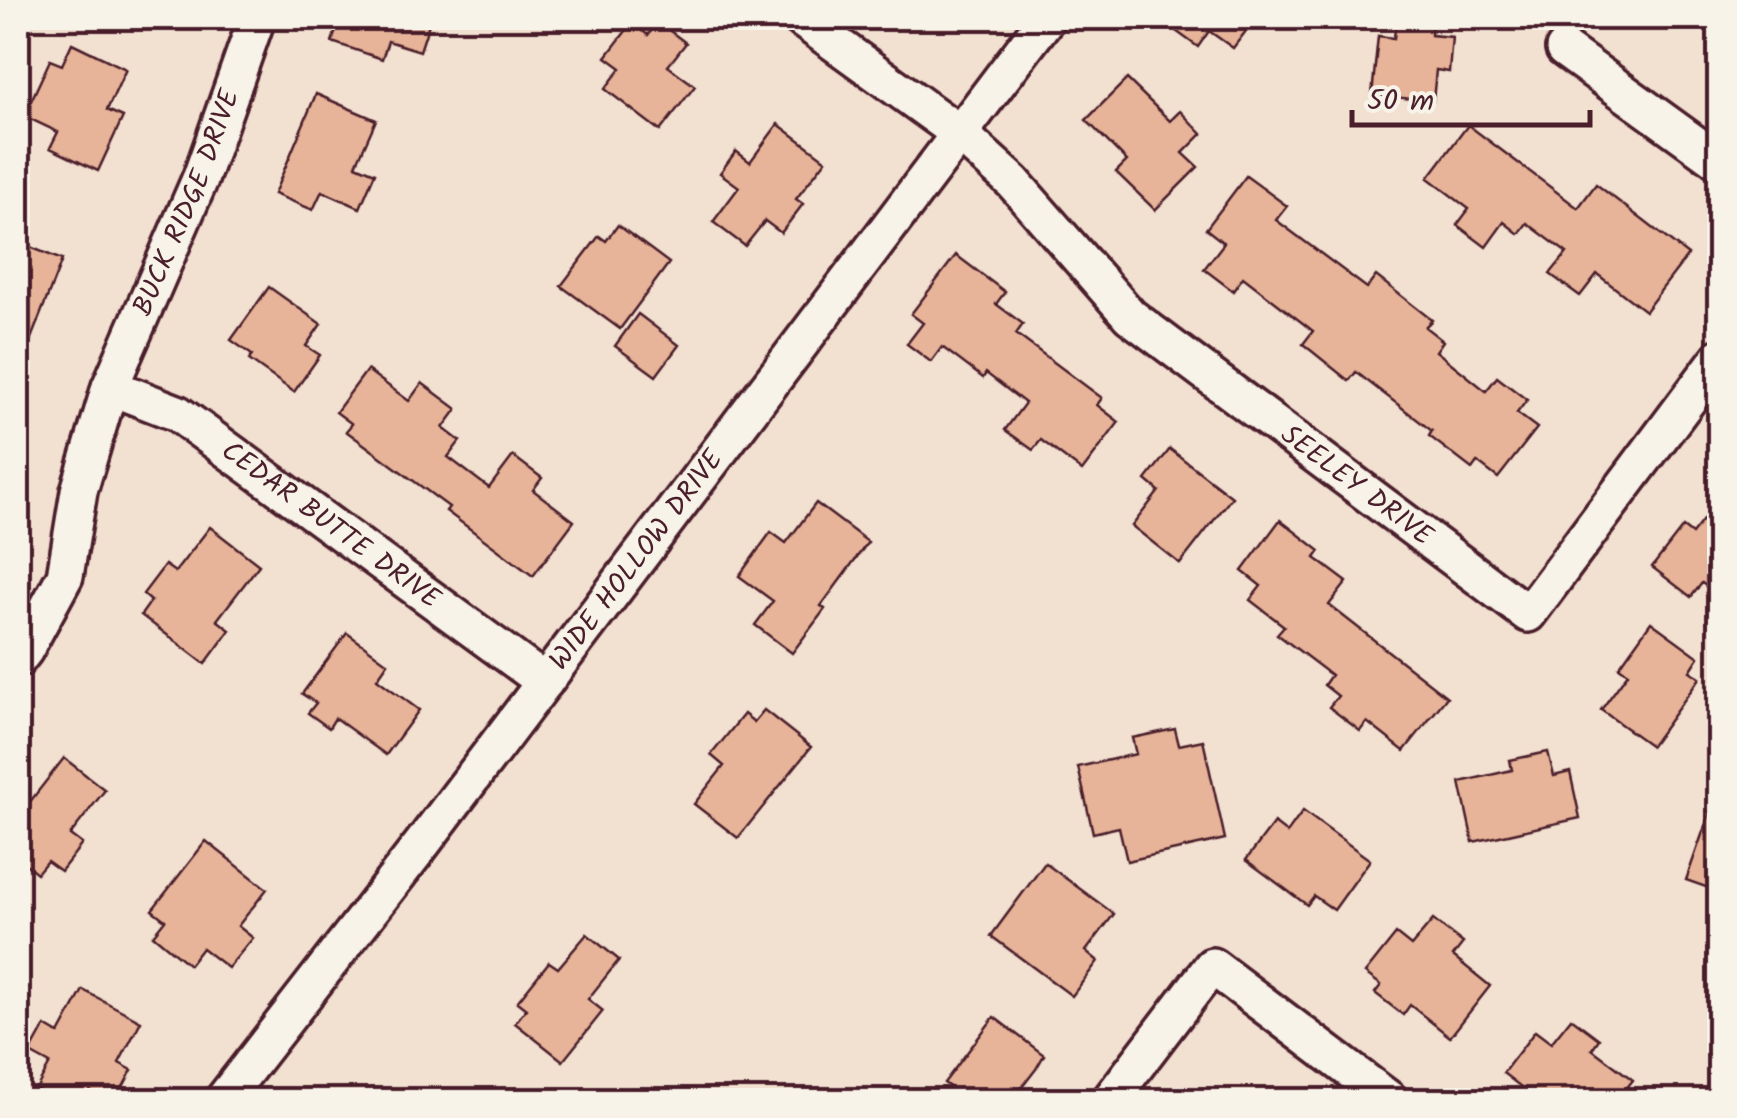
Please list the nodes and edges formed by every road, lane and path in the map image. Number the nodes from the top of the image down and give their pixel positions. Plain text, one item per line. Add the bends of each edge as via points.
1 (258, 18) edge
2 (800, 18) edge
3 (1046, 18) edge
4 (1564, 49) dead end
5 (959, 134) junction
6 (1720, 162) edge
7 (1720, 357) edge
8 (110, 387) junction
9 (18, 659) edge
10 (545, 682) junction
11 (222, 1100) edge
12 (1110, 1100) edge
13 (1390, 1100) edge

1 - 8 street, BUCK RIDGE DRIVE via 201,177
2 - 5 street
3 - 5 street, WIDE HOLLOW DRIVE
4 - 6 street
5 - 7 street, SEELEY DRIVE via 1014,182 1130,316 1528,614
5 - 10 street, WIDE HOLLOW DRIVE
8 - 9 street, BUCK RIDGE DRIVE via 79,491 65,576
8 - 10 street, CEDAR BUTTE DRIVE via 178,413
10 - 11 street, WIDE HOLLOW DRIVE
12 - 13 street via 1212,966

